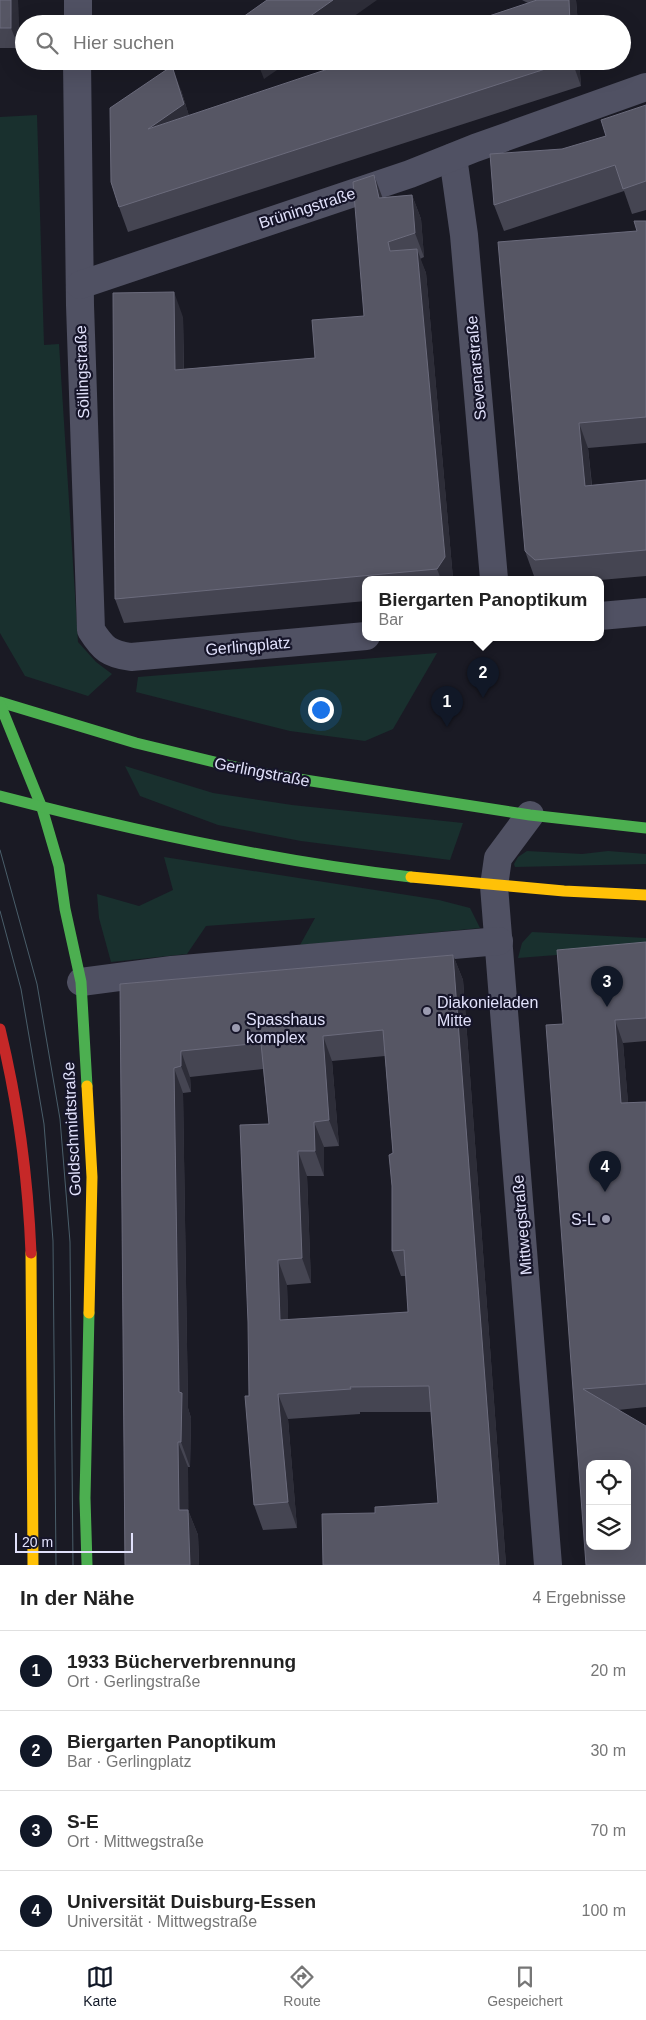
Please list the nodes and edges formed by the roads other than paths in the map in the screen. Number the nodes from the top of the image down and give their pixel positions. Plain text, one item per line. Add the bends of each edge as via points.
1 (78, 0) edge
2 (78, 15) edge
3 (77, 70) edge
4 (646, 87) edge
5 (453, 157) junction
6 (80, 285) junction
7 (494, 576) edge
8 (646, 612) edge
9 (604, 616) edge
10 (362, 636) edge
11 (131, 657) joint
12 (0, 703) edge
13 (0, 796) edge
14 (42, 808) junction
15 (530, 815) junction
16 (646, 828) edge
17 (494, 886) junction
18 (646, 895) edge
19 (499, 941) junction
20 (81, 982) junction
21 (0, 1029) edge
22 (33, 1565) edge
23 (87, 1565) edge
24 (548, 1565) edge

1 - 2 street
3 - 6 street, Söllingstraße
4 - 5 street, Brüningstraße
5 - 6 street, Brüningstraße
5 - 7 street, Sevenarstraße via 464,235
6 - 11 street, Söllingstraße via 91,630 113,655
8 - 9 street
10 - 11 street, Gerlingplatz
12 - 14 main road, Goldschmidtstraße
12 - 15 main road, Gerlingstraße via 243,770
13 - 14 main road
14 - 17 main road via 132,830 356,870
14 - 20 main road, Goldschmidtstraße via 59,866
15 - 16 main road, Gerlingstraße
15 - 17 street via 498,858
17 - 18 main road
17 - 19 street, Mittwegstraße
19 - 20 street via 182,969
19 - 24 street, Mittwegstraße
20 - 23 main road, Goldschmidtstraße via 92,1177
21 - 22 main road via 14,1079 32,1236

